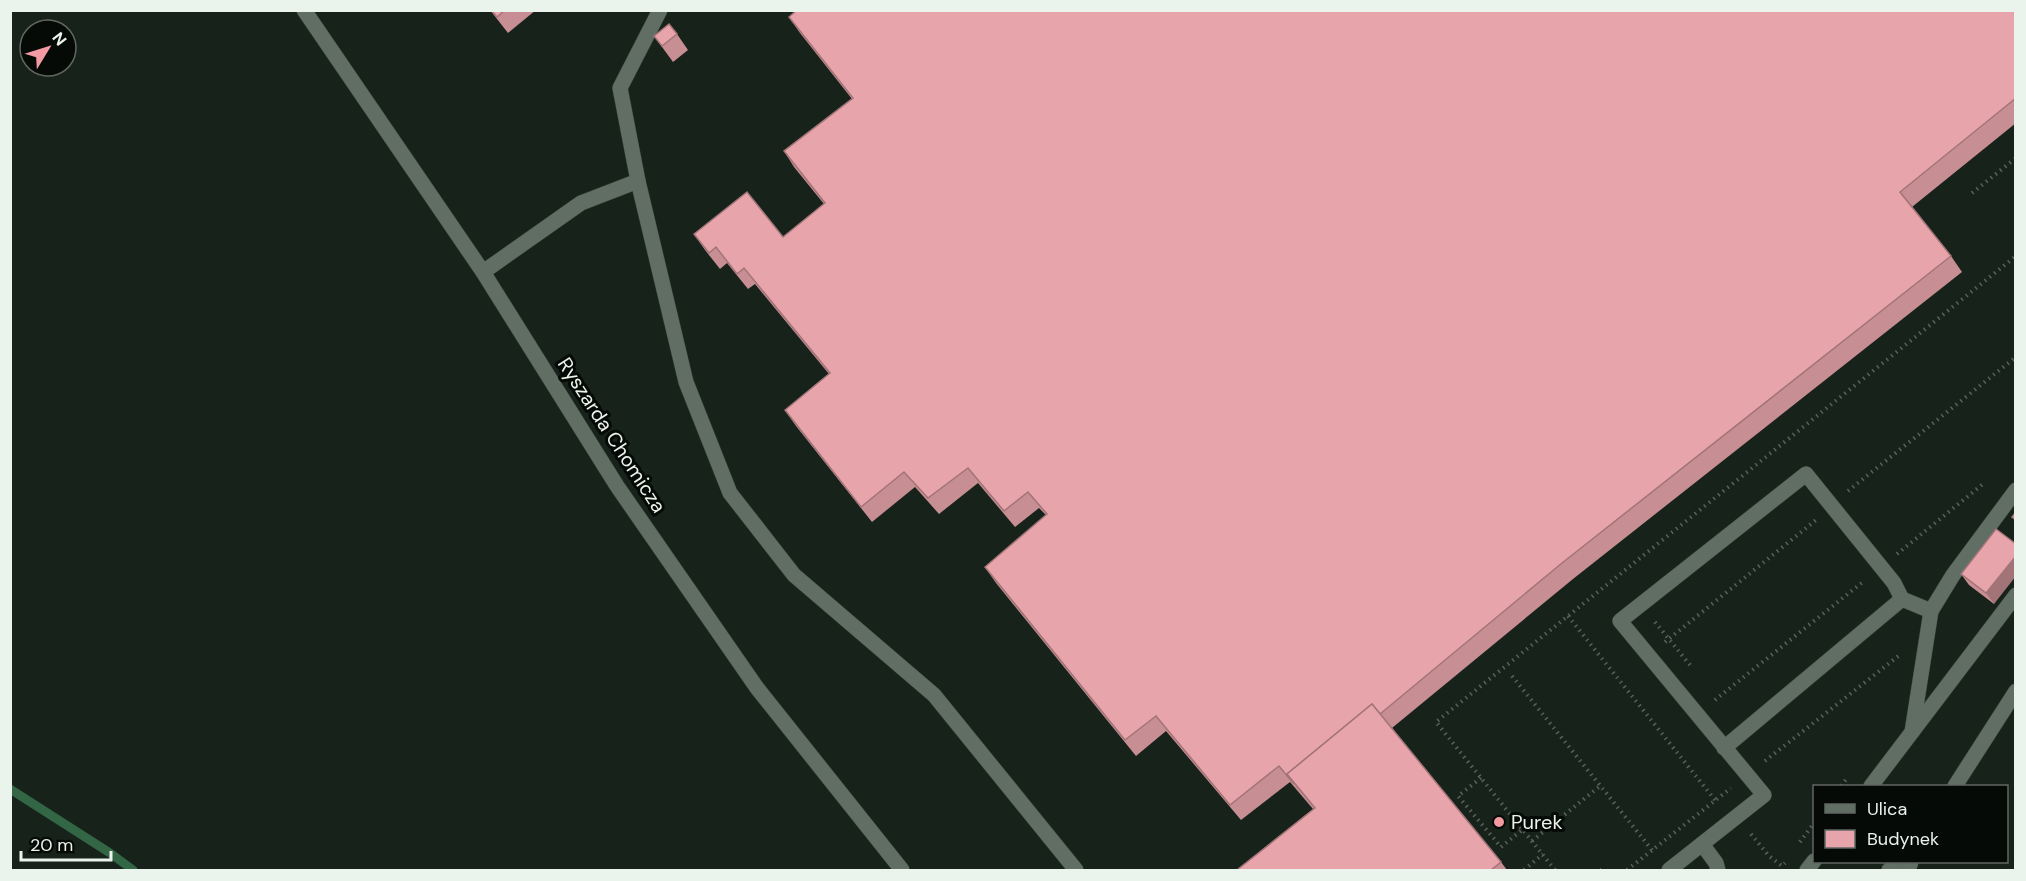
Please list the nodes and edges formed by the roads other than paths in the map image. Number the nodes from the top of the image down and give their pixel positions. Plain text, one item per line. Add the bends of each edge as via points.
1 (304, 10) edge
2 (660, 10) edge
3 (638, 181) junction
4 (483, 272) junction
5 (2016, 490) edge
6 (2016, 596) edge
7 (1902, 599) junction
8 (1931, 611) junction
9 (2016, 691) edge
10 (1912, 732) junction
11 (1724, 748) junction
12 (1872, 785) edge
13 (1956, 785) edge
14 (1702, 844) junction
15 (902, 870) edge
16 (1076, 870) edge
17 (1669, 870) edge
18 (1718, 870) edge

1 - 4 street, Ryszarda Chomicza
2 - 3 street via 620,88
3 - 4 street via 581,203
3 - 16 street via 686,381 730,493 794,575 934,695
4 - 15 street, Ryszarda Chomicza via 617,486 757,688
5 - 8 street via 1941,591
6 - 10 street
7 - 8 street
7 - 11 street
7 - 11 street via 1882,567 1806,474 1620,621
8 - 10 street
9 - 13 street
10 - 12 street
11 - 14 street via 1764,795
14 - 17 street
14 - 18 street

